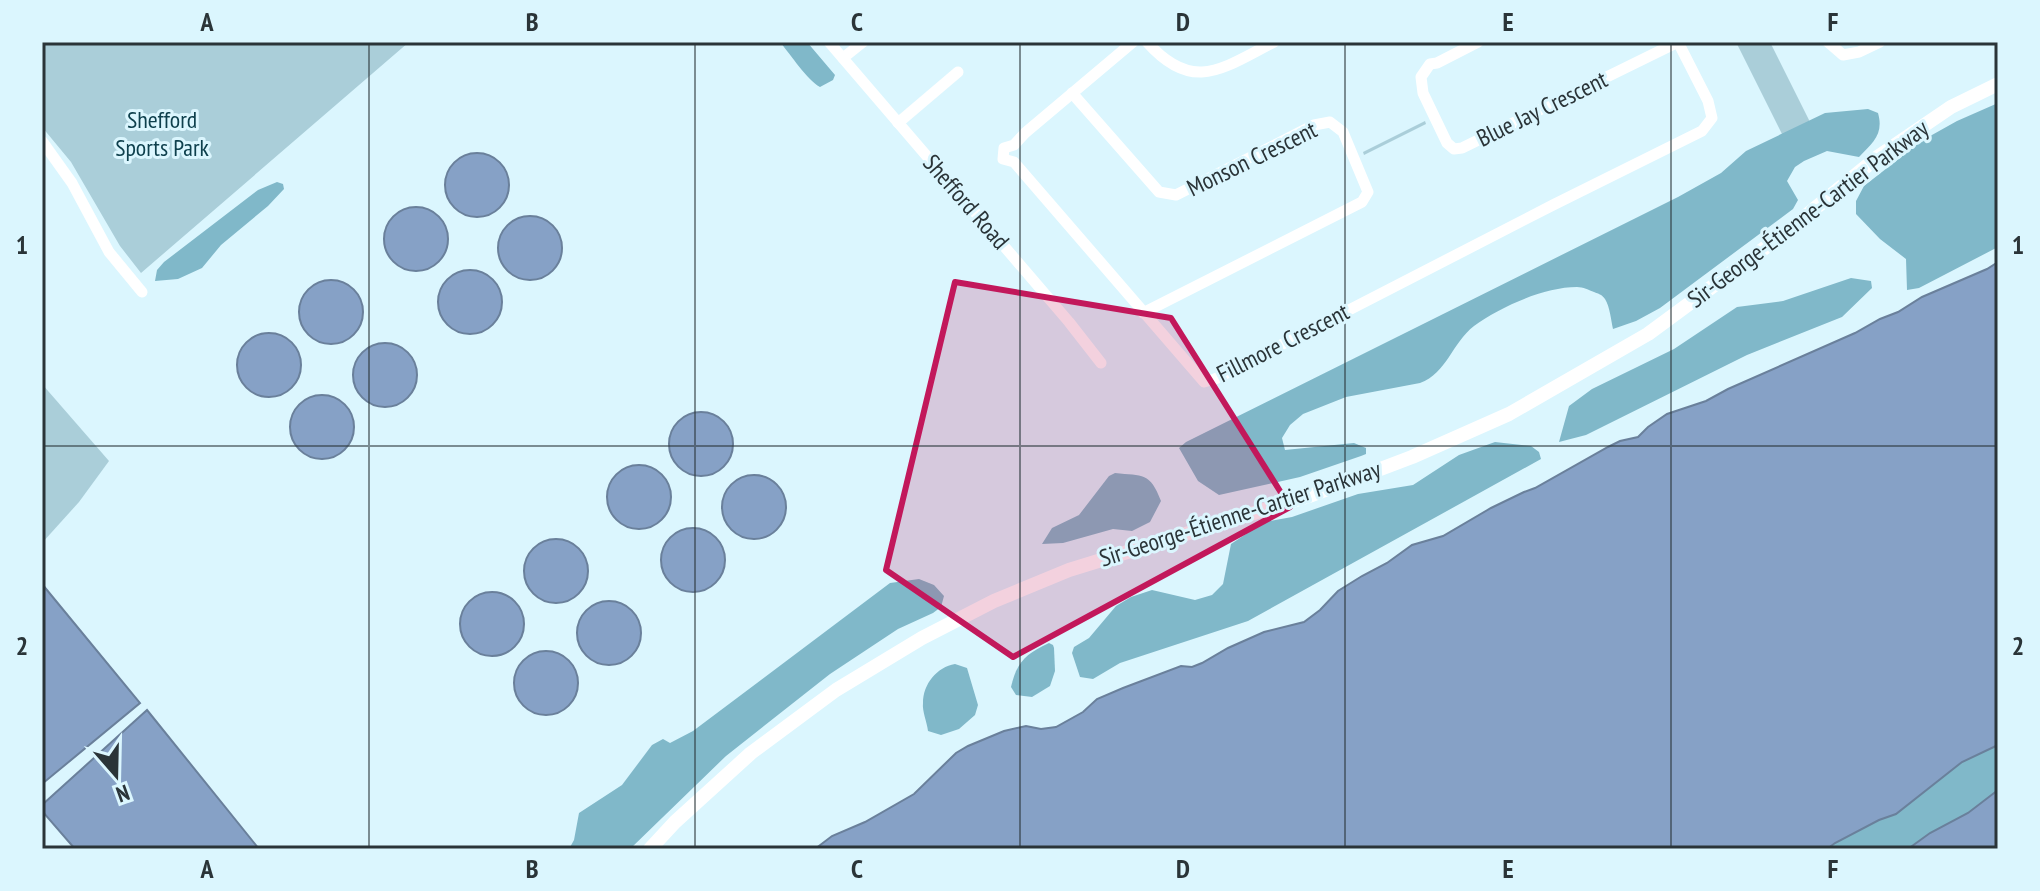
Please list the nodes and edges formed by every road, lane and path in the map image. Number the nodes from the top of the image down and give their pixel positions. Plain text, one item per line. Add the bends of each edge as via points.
1 (829, 42) edge
2 (863, 42) edge
3 (1133, 42) edge
4 (1147, 42) edge
5 (1274, 42) edge
6 (1478, 42) edge
7 (1678, 42) edge
8 (1828, 42) edge
9 (1880, 42) edge
10 (843, 58) junction
11 (958, 72) dead end
12 (1998, 84) edge
13 (1072, 93) junction
14 (898, 123) junction
15 (42, 141) edge
16 (142, 292) dead end
17 (1143, 313) junction
18 (1101, 363) dead end
19 (650, 849) edge

1 - 10 street, Shefford Road
2 - 10 street
3 - 13 street, Fillmore Crescent
4 - 5 street via 1179,69 1203,73
6 - 7 street, Blue Jay Crescent via 1430,64 1421,77 1423,93 1454,149
7 - 17 street, Fillmore Crescent via 1708,101 1712,118 1702,131 1215,379 1204,382
8 - 9 street via 1843,55
10 - 14 street, Shefford Road
11 - 14 street
12 - 19 main road, Sir-George-Étienne-Cartier Parkway via 1951,107 1879,156 1648,334 1509,414 1312,495 1069,570 922,638 836,690 751,753
13 - 17 street, Fillmore Crescent via 1004,148 1003,159 1014,162
13 - 17 street, Monson Crescent via 1159,192 1176,195 1314,125 1330,122 1343,132 1364,179 1368,192 1362,202
14 - 18 street, Shefford Road
15 - 16 street via 109,252

